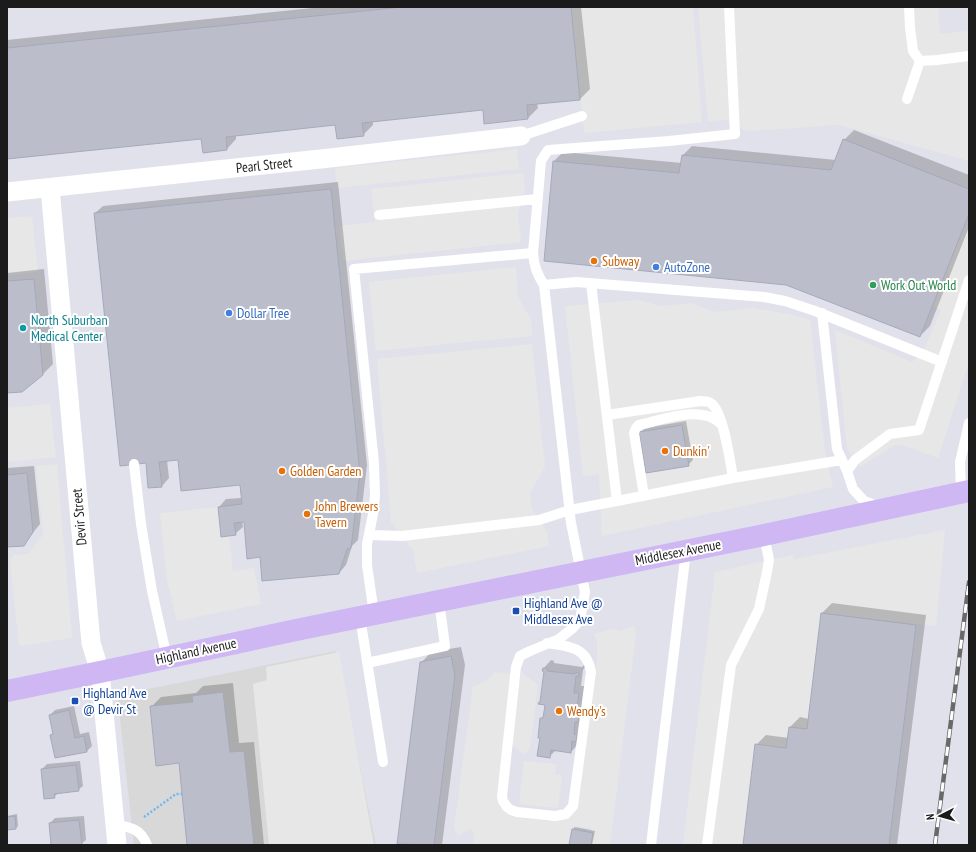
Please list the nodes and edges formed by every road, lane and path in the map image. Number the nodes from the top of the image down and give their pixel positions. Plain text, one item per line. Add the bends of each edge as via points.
1 (729, 7) edge
2 (909, 7) edge
3 (969, 56) edge
4 (920, 61) junction
5 (907, 99) dead end
6 (582, 116) dead end
7 (521, 136) joint
8 (50, 188) junction
9 (7, 192) edge
10 (537, 199) junction
11 (379, 215) dead end
12 (533, 253) junction
13 (969, 280) edge
14 (591, 283) junction
15 (544, 285) junction
16 (822, 313) junction
17 (942, 362) junction
18 (607, 415) junction
19 (969, 424) edge
20 (723, 425) junction
21 (842, 460) junction
22 (134, 464) dead end
23 (848, 471) junction
24 (733, 478) junction
25 (965, 491) edge
26 (644, 496) junction
27 (617, 501) junction
28 (890, 507) junction
29 (570, 510) junction
30 (369, 535) junction
31 (764, 535) junction
32 (686, 551) junction
33 (583, 582) junction
34 (439, 601) junction
35 (373, 615) junction
36 (547, 643) junction
37 (167, 658) junction
38 (367, 663) junction
39 (100, 672) junction
40 (7, 691) edge
41 (383, 762) dead end
42 (182, 794) dead end
43 (115, 826) junction
44 (135, 829) junction
45 (117, 845) edge
46 (147, 845) edge
47 (651, 845) edge
48 (707, 845) edge

1 - 10 lane via 735,134 548,150 541,161
2 - 4 lane via 913,52
3 - 4 lane
4 - 5 lane
6 - 7 lane
7 - 8 street, Pearl Street
8 - 9 street, Pearl Street
8 - 39 street, Devir Street via 91,643
10 - 11 lane
10 - 12 lane
12 - 15 lane via 534,266
12 - 30 lane via 354,269 374,463 375,496
13 - 17 lane
14 - 15 lane
14 - 16 lane via 764,297
14 - 18 lane
15 - 29 lane
16 - 17 lane
16 - 21 lane via 838,449
17 - 23 lane via 918,430 890,434 855,460
18 - 20 lane via 703,401 712,404
18 - 27 lane
19 - 25 lane via 960,462
20 - 24 lane
20 - 26 lane via 708,415 698,414 639,425 634,433
21 - 23 lane
21 - 24 lane
22 - 37 lane via 152,591
23 - 28 lane via 853,489 864,501 878,507
24 - 26 lane
25 - 28 main road, Middlesex Avenue
26 - 27 lane
27 - 29 lane
28 - 31 main road, Middlesex Avenue
29 - 30 lane via 539,520 402,536
29 - 33 lane
30 - 35 lane via 367,566
31 - 32 main road, Middlesex Avenue
31 - 48 lane via 769,560 768,572 759,609 731,665
32 - 33 main road, Middlesex Avenue
32 - 47 lane
33 - 34 main road, Middlesex Avenue
33 - 36 lane via 580,620 559,638
34 - 35 main road, Middlesex Avenue
34 - 38 lane via 445,646
35 - 37 main road, Highland Avenue
35 - 38 lane
36 - 36 lane via 520,656 516,667 502,796 504,804 511,810 555,816 566,814 573,806 591,672 587,657 580,652
37 - 39 main road, Highland Avenue
38 - 41 lane
39 - 40 main road, Highland Avenue
39 - 43 street, Devir Street
42 - 44 path via 176,794 142,818
43 - 44 lane
43 - 45 street, Devir Street
44 - 46 lane

